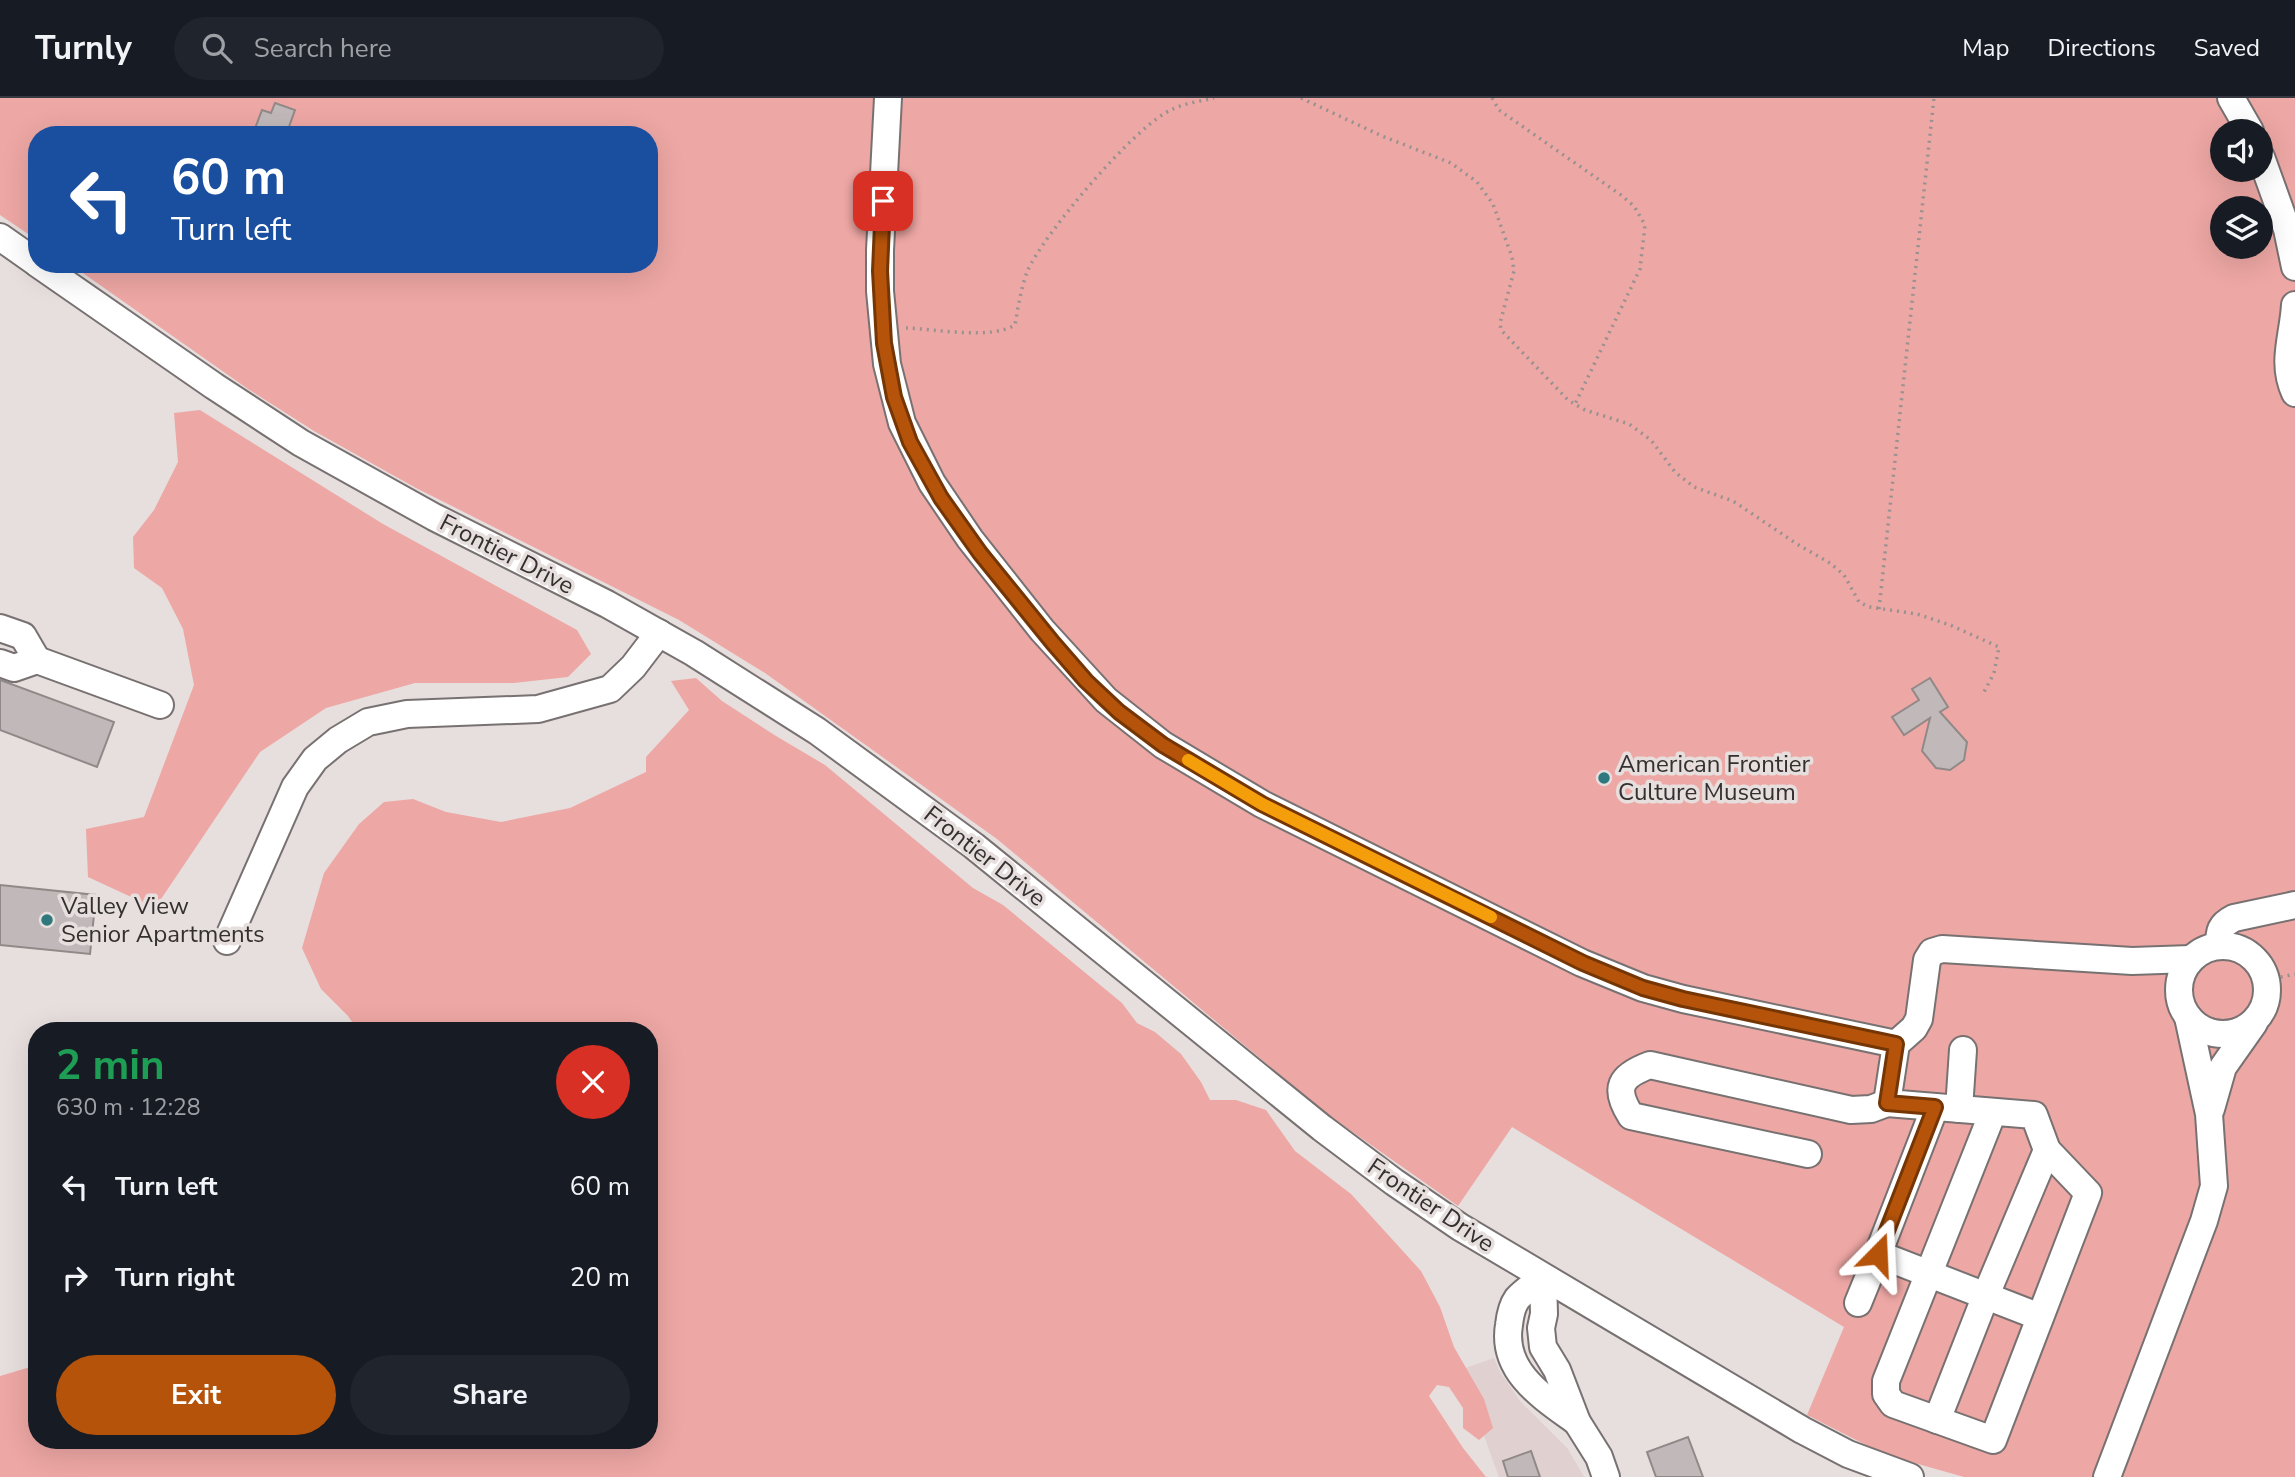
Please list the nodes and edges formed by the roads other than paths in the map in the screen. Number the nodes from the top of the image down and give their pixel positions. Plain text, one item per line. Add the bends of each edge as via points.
1 (888, 98) edge
2 (2231, 98) edge
3 (2243, 119) edge
4 (2270, 182) edge
5 (0, 237) edge
6 (28, 257) edge
7 (2295, 267) edge
8 (50, 273) edge
9 (2295, 305) edge
10 (2295, 393) edge
11 (0, 628) edge
12 (659, 634) junction
13 (37, 660) junction
14 (0, 663) edge
15 (160, 705) dead end
16 (2295, 905) edge
17 (227, 941) dead end
18 (2218, 946) junction
19 (2191, 959) junction
20 (2188, 1017) junction
21 (2255, 1022) junction
22 (1896, 1044) junction
23 (1963, 1051) dead end
24 (1887, 1103) junction
25 (1947, 1108) junction
26 (1993, 1112) junction
27 (2209, 1114) junction
28 (2047, 1150) junction
29 (1808, 1154) dead end
30 (1878, 1254) junction
31 (1929, 1272) junction
32 (1543, 1278) junction
33 (1986, 1295) junction
34 (1858, 1303) dead end
35 (2040, 1317) junction
36 (1937, 1420) junction
37 (1606, 1477) edge
38 (1910, 1477) edge
39 (2106, 1477) edge

1 - 22 street via 880,250 887,364 898,410 945,505 1099,694 1175,753 1262,804 1583,963 1683,999
2 - 3 street
4 - 7 street
5 - 6 street, Frontier Drive
8 - 12 street, Frontier Drive via 317,453
9 - 10 street via 2288,378
11 - 13 street via 23,636
12 - 17 street via 610,689 538,709 407,714 368,722 338,740 315,759 295,787
12 - 32 street, Frontier Drive via 738,679 893,785 1322,1128 1460,1227
13 - 14 street via 14,667
13 - 15 street
16 - 18 street via 2234,918 2219,930
18 - 19 street
18 - 21 street via 2248,952 2260,965 2268,994
19 - 20 street via 2179,986 2180,1002
19 - 22 street via 2132,961 1937,950 1927,960 1919,1019
20 - 21 street via 2198,1027 2227,1035
20 - 27 street
21 - 27 street via 2223,1067
22 - 24 street
23 - 25 street
24 - 25 street
24 - 29 street via 1851,1110 1650,1065 1633,1071 1621,1085 1621,1100 1631,1116
25 - 26 street
25 - 30 street
26 - 28 street via 2034,1115
26 - 31 street
27 - 39 street via 2214,1186
28 - 33 street
28 - 35 street via 2088,1194
30 - 31 street
30 - 34 street
31 - 33 street
31 - 36 street via 1886,1381 1886,1394 1894,1404
32 - 37 street via 1517,1299 1511,1312 1508,1347 1534,1392 1577,1422
32 - 38 street, Frontier Drive via 1802,1430 1848,1454
33 - 35 street
33 - 36 street
35 - 36 street via 1993,1440

